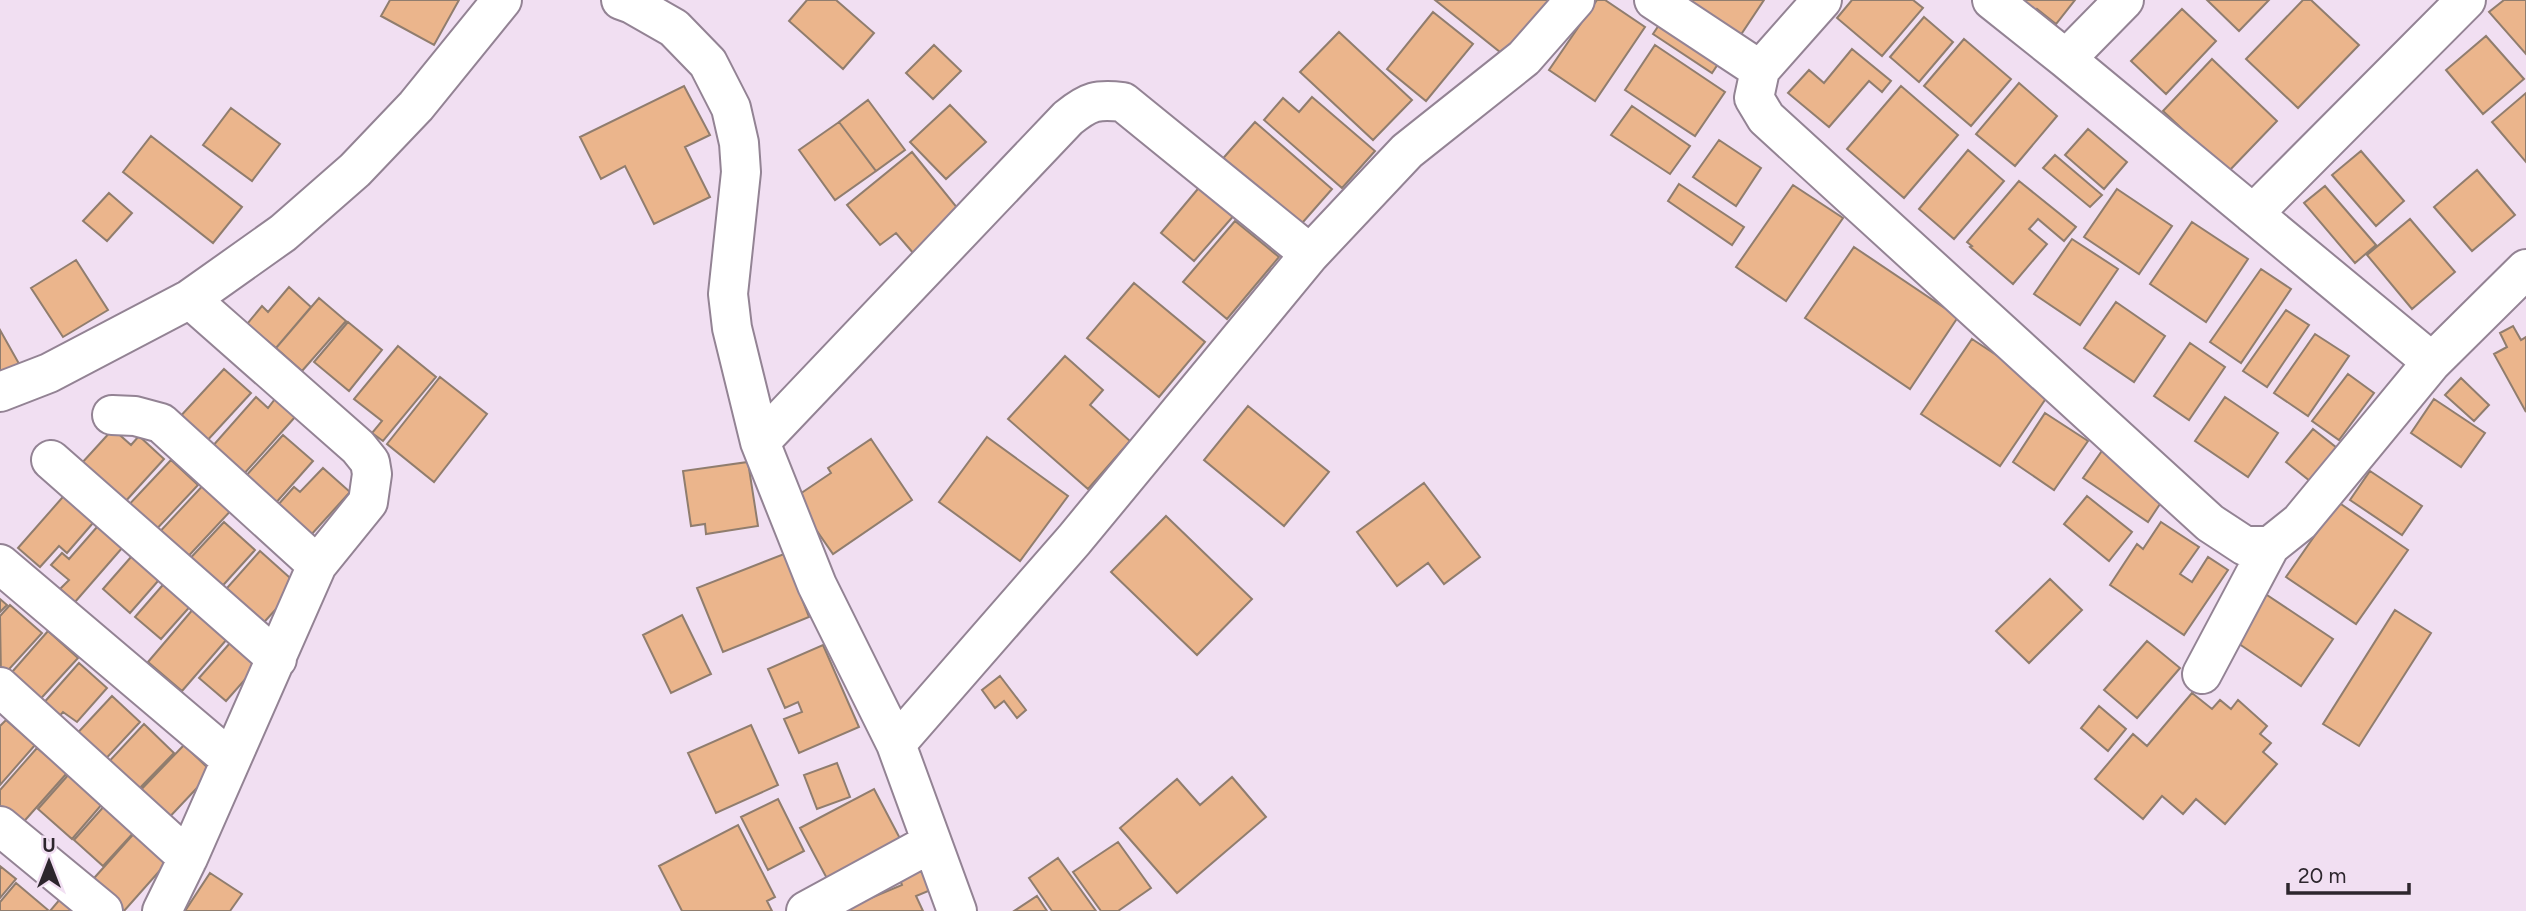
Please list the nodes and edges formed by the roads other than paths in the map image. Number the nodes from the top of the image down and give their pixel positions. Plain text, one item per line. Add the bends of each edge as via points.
1 (502, 0) edge
2 (621, 0) edge
3 (1574, 0) edge
4 (1654, 0) edge
5 (1822, 0) edge
6 (1992, 0) edge
7 (2124, 0) edge
8 (2466, 0) edge
9 (2066, 59) junction
10 (1760, 70) junction
11 (2253, 214) junction
12 (1310, 254) junction
13 (2526, 269) edge
14 (190, 299) junction
15 (2432, 362) junction
16 (0, 392) edge
17 (111, 415) dead end
18 (760, 442) junction
19 (51, 460) dead end
20 (2270, 547) junction
21 (0, 564) edge
22 (317, 565) junction
23 (276, 659) junction
24 (2202, 674) dead end
25 (0, 687) edge
26 (896, 744) junction
27 (230, 759) junction
28 (0, 826) edge
29 (931, 843) junction
30 (188, 858) junction
31 (103, 911) edge
32 (162, 911) edge
33 (806, 911) edge
34 (957, 911) edge

1 - 14 street via 416,106 355,170 283,233
2 - 18 street via 674,28 708,63 731,108 741,172 728,294
3 - 12 street via 1524,58 1408,151
4 - 10 street
5 - 10 street
6 - 9 street
7 - 9 street
8 - 11 street
9 - 11 street
10 - 20 street via 1754,97 1766,118 2210,523 2245,547
11 - 15 street
12 - 18 street via 1123,102 1086,104
12 - 26 street via 1074,540
13 - 15 street
14 - 16 street via 49,373
14 - 22 street via 370,461 368,502
15 - 20 street via 2300,522
17 - 22 street via 160,423
18 - 26 street via 817,585
19 - 23 street
20 - 24 street
21 - 27 street
22 - 23 street
23 - 27 street
25 - 30 street
26 - 29 street
27 - 30 street
28 - 31 street
29 - 33 street
29 - 34 street
30 - 32 street

